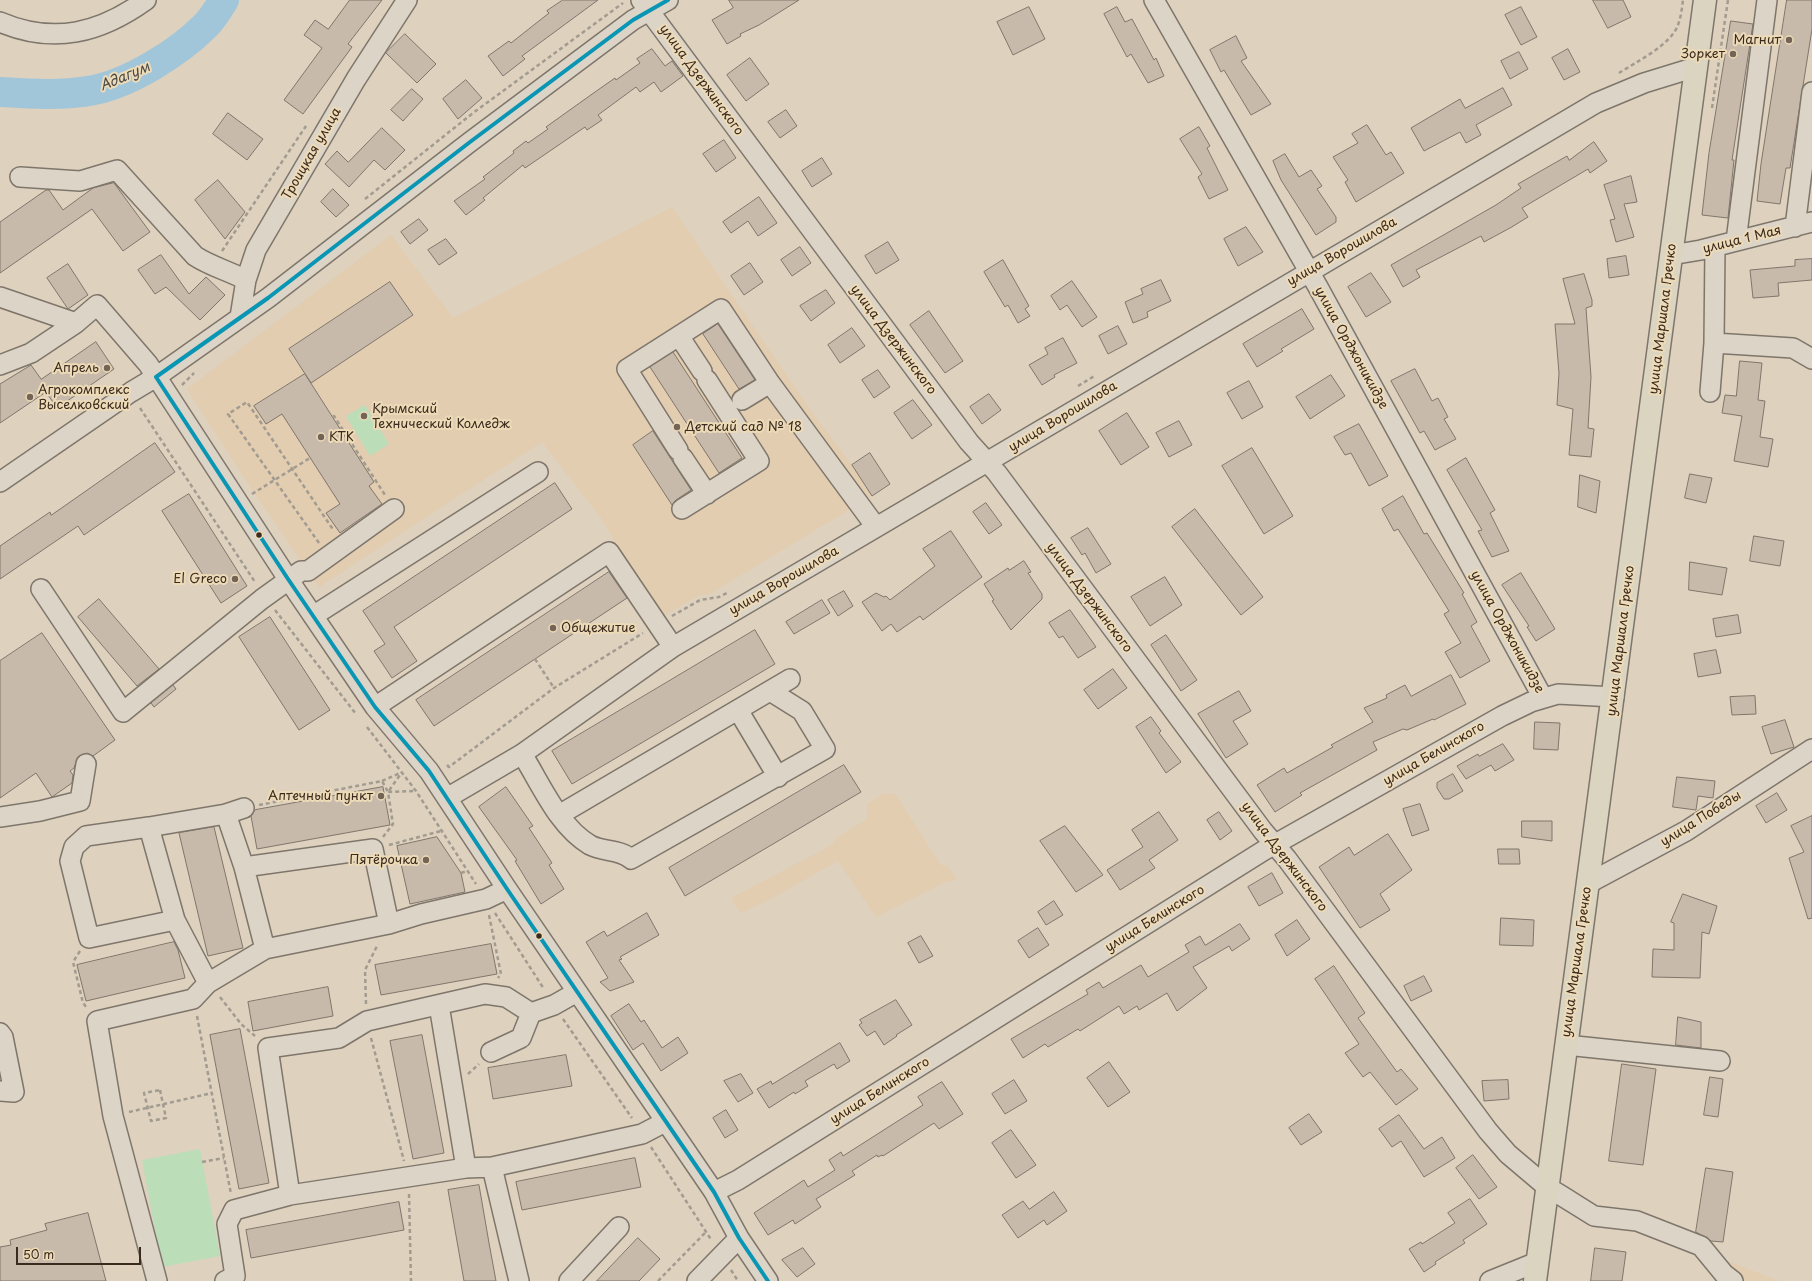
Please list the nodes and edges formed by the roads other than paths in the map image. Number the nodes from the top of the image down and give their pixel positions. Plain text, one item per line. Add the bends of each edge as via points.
1 (146, 0) edge
2 (407, 0) edge
3 (668, 0) edge
4 (1154, 0) edge
5 (1705, 0) edge
6 (1766, 0) edge
7 (646, 5) edge
8 (0, 22) edge
9 (1696, 67) junction
10 (1812, 92) edge
11 (20, 177) dead end
12 (1803, 224) edge
13 (1736, 241) junction
14 (1714, 247) junction
15 (1671, 255) junction
16 (1309, 272) junction
17 (246, 280) junction
18 (0, 297) edge
19 (240, 317) junction
20 (76, 323) junction
21 (679, 336) junction
22 (1714, 343) junction
23 (1812, 360) edge
24 (0, 365) edge
25 (156, 378) junction
26 (770, 382) junction
27 (1710, 392) dead end
28 (742, 400) dead end
29 (987, 462) junction
30 (538, 472) dead end
31 (0, 482) edge
32 (707, 494) junction
33 (394, 509) road end
34 (682, 509) dead end
35 (876, 527) junction
36 (288, 579) junction
37 (41, 589) dead end
38 (312, 616) junction
39 (672, 647) junction
40 (790, 679) dead end
41 (770, 691) junction
42 (1614, 697) junction
43 (1543, 698) junction
44 (375, 707) junction
45 (738, 710) junction
46 (1812, 749) edge
47 (522, 754) junction
48 (86, 764) dead end
49 (778, 777) junction
50 (447, 798) junction
51 (244, 808) road end
52 (226, 814) junction
53 (559, 815) junction
54 (0, 818) edge
55 (149, 827) junction
56 (1274, 844) junction
57 (244, 867) junction
58 (1587, 884) junction
59 (507, 889) junction
60 (175, 920) junction
61 (389, 924) junction
62 (265, 949) junction
63 (208, 982) junction
64 (577, 992) junction
65 (439, 1005) junction
66 (531, 1013) junction
67 (0, 1033) edge
68 (1566, 1045) junction
69 (491, 1052) road end
70 (1720, 1061) dead end
71 (0, 1091) edge
72 (665, 1122) junction
73 (492, 1167) junction
74 (466, 1168) junction
75 (1547, 1187) junction
76 (714, 1192) junction
77 (290, 1195) junction
78 (619, 1227) dead end
79 (739, 1238) junction
80 (1536, 1271) edge
81 (158, 1281) edge
82 (225, 1281) edge
83 (519, 1281) edge
84 (569, 1281) edge
85 (697, 1281) edge
86 (768, 1281) edge
87 (1490, 1281) edge
88 (1733, 1281) edge

1 - 8 street via 102,26 82,32 49,35
2 - 17 street, Троицкая улица via 356,79 256,250
3 - 7 street
4 - 16 street, улица Орджоникидзе
5 - 9 main road, улица Маршала Гречко
6 - 13 street
7 - 19 street via 626,25
7 - 29 street, улица Дзержинского via 964,436
9 - 15 main road, улица Маршала Гречко
9 - 16 street, улица Ворошилова via 1644,83 1596,103
10 - 12 street
11 - 17 street via 80,182 117,170 195,256
12 - 13 street, улица 1 Мая
13 - 14 street, улица 1 Мая
14 - 15 street, улица 1 Мая
14 - 22 street
15 - 42 main road, улица Маршала Гречко
16 - 29 street, улица Ворошилова
16 - 43 street, улица Орджоникидзе
17 - 19 street, Троицкая улица
18 - 20 street
19 - 25 street
20 - 24 street via 31,353
20 - 25 street via 97,305 148,364
21 - 26 street via 722,309
21 - 32 street via 759,460
21 - 32 street via 627,369
22 - 23 street via 1794,348
22 - 27 street
25 - 31 street via 131,392
25 - 36 street
26 - 28 street
26 - 35 street
29 - 35 street, улица Ворошилова
29 - 56 street, улица Дзержинского
30 - 38 street
32 - 34 street
33 - 36 street via 308,571 301,570
35 - 39 street, улица Ворошилова
36 - 37 street via 123,712
36 - 38 street
38 - 44 street
39 - 44 street via 609,552
39 - 47 street, улица Ворошилова
40 - 41 street
41 - 45 street
41 - 49 street via 802,711 825,749
42 - 43 street, улица Белинского via 1558,694
42 - 58 main road, улица Маршала Гречко
43 - 56 street, улица Белинского via 1502,716
44 - 50 street via 429,771
45 - 49 street
45 - 53 street
46 - 58 street, улица Победы via 1686,831
47 - 50 street, улица Ворошилова
47 - 53 street
48 - 54 street via 80,801
49 - 53 street via 631,859 622,853 590,845
50 - 59 street
51 - 52 street
52 - 55 street
52 - 57 street
55 - 60 street
55 - 60 street via 86,836 74,847 70,861 89,938
56 - 75 street, улица Дзержинского via 1488,1131 1508,1154
56 - 76 street, улица Белинского via 738,1180
57 - 61 street via 373,850
57 - 62 street
58 - 68 main road, улица Маршала Гречко
59 - 61 street via 486,899
59 - 64 street
60 - 63 street
61 - 62 street
62 - 63 street
63 - 81 street via 193,999 97,1021 113,1116
64 - 66 street via 554,1005
64 - 72 street
65 - 66 street via 485,994 506,997
65 - 74 street
65 - 77 street via 367,1021 339,1038 268,1048
66 - 69 street via 521,1038
67 - 71 street via 14,1092
68 - 70 street
68 - 75 main road, улица Маршала Гречко
72 - 73 street via 642,1134
72 - 76 street
73 - 74 street
73 - 83 street
74 - 77 street
75 - 80 main road, улица Маршала Гречко
75 - 88 street, улица Дзержинского via 1594,1216 1637,1221 1701,1246
76 - 79 street
77 - 82 street via 234,1210 228,1224 235,1276
78 - 84 street
79 - 85 street
79 - 86 street
80 - 87 street

